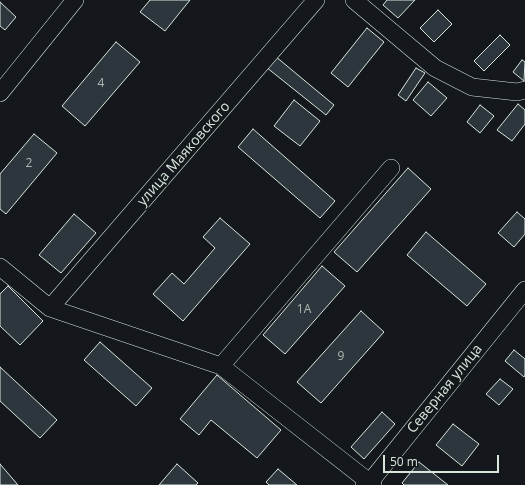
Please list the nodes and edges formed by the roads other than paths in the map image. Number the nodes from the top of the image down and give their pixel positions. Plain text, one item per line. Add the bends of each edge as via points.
1 (75, 0) edge
2 (316, 0) edge
3 (354, 0) edge
4 (525, 90) edge
5 (0, 93) edge
6 (391, 168) dead end
7 (0, 267) edge
8 (525, 290) edge
9 (50, 308) junction
10 (221, 366) junction
11 (369, 484) edge

1 - 5 street
2 - 9 street, улица Маяковского
3 - 4 street via 435,68 472,87 517,92
6 - 10 street
7 - 9 street
8 - 11 street, Северная улица
9 - 10 street
10 - 11 street

